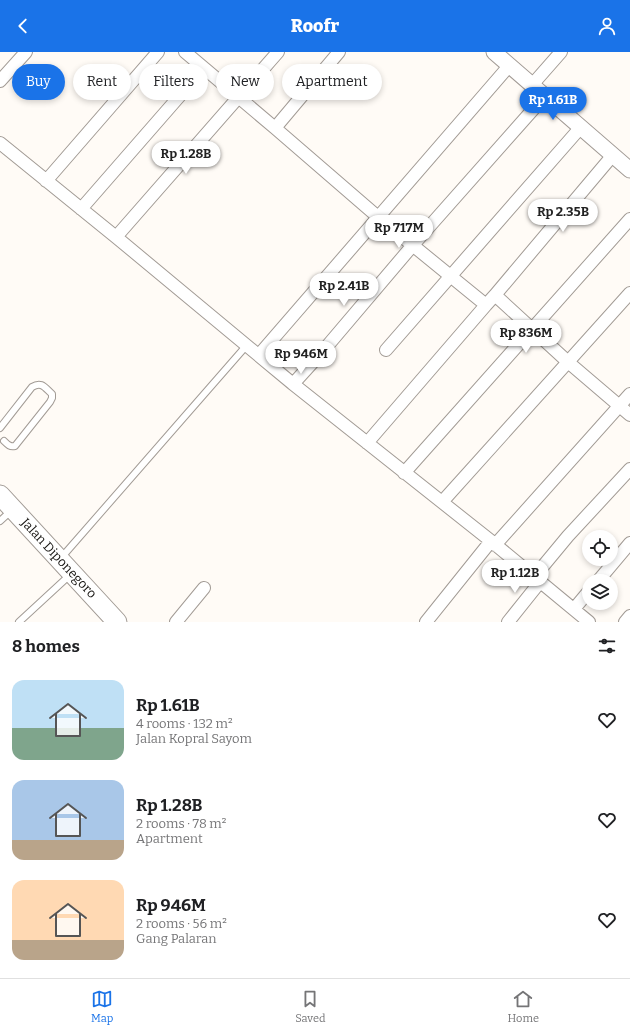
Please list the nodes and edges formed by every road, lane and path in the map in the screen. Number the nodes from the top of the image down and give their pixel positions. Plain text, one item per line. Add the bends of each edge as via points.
1 (26, 52) edge
2 (158, 52) edge
3 (185, 52) edge
4 (278, 52) edge
5 (339, 52) edge
6 (494, 52) edge
7 (560, 52) edge
8 (199, 64) edge
9 (267, 64) edge
10 (509, 66) junction
11 (208, 71) edge
12 (216, 78) edge
13 (0, 81) edge
14 (532, 85) junction
15 (545, 96) junction
16 (176, 100) edge
17 (235, 100) edge
18 (242, 100) edge
19 (581, 127) junction
20 (275, 128) junction
21 (0, 143) edge
22 (613, 155) junction
23 (629, 167) edge
24 (46, 181) junction
25 (81, 209) junction
26 (378, 217) junction
27 (630, 219) edge
28 (116, 237) junction
29 (413, 245) junction
30 (450, 276) junction
31 (630, 293) edge
32 (495, 295) junction
33 (486, 305) junction
34 (532, 329) junction
35 (247, 345) junction
36 (386, 350) dead end
37 (259, 355) junction
38 (568, 362) junction
39 (293, 384) junction
40 (630, 394) edge
41 (620, 406) junction
42 (630, 415) edge
43 (0, 428) edge
44 (1, 441) edge
45 (367, 443) junction
46 (630, 469) edge
47 (404, 473) junction
48 (0, 495) edge
49 (442, 502) junction
50 (6, 514) edge
51 (493, 543) junction
52 (630, 543) edge
53 (66, 566) junction
54 (604, 574) edge
55 (537, 579) junction
56 (204, 588) dead end
57 (582, 599) edge
58 (574, 609) junction
59 (630, 616) edge
60 (19, 622) edge
61 (117, 622) edge
62 (176, 622) edge
63 (426, 622) edge
64 (508, 622) edge
65 (589, 622) edge
66 (625, 622) edge

1 - 13 street
2 - 24 street
3 - 8 street
4 - 9 street
5 - 20 street
6 - 10 street
7 - 14 street
10 - 14 street
10 - 26 street
11 - 12 street
14 - 15 street
15 - 19 street
15 - 29 street
16 - 25 street
17 - 28 street
18 - 20 street
19 - 22 street
19 - 30 street
20 - 26 street
21 - 24 street
22 - 23 street
22 - 32 street
24 - 25 street
25 - 28 street
26 - 29 street
26 - 37 street
27 - 34 street
28 - 35 street
29 - 30 street
29 - 39 street
30 - 33 street
30 - 36 street
31 - 38 street
32 - 33 street
32 - 34 street
33 - 45 street
34 - 38 street
34 - 47 street
35 - 37 street
35 - 53 lane
37 - 39 street
38 - 41 street
38 - 49 street
39 - 45 street
40 - 41 street
41 - 42 street
41 - 51 street
43 - 44 lane via 32,387 41,385 52,394 50,402 15,446
45 - 47 street
46 - 55 street via 568,536
47 - 49 street
48 - 50 highway, Jalan Diponegoro
49 - 51 street
50 - 53 highway, Jalan Diponegoro
51 - 55 street
51 - 63 street
52 - 54 street
53 - 60 lane
53 - 61 highway, Jalan Diponegoro
55 - 58 street
55 - 64 street
56 - 62 street
57 - 58 street
58 - 65 street
59 - 66 street

